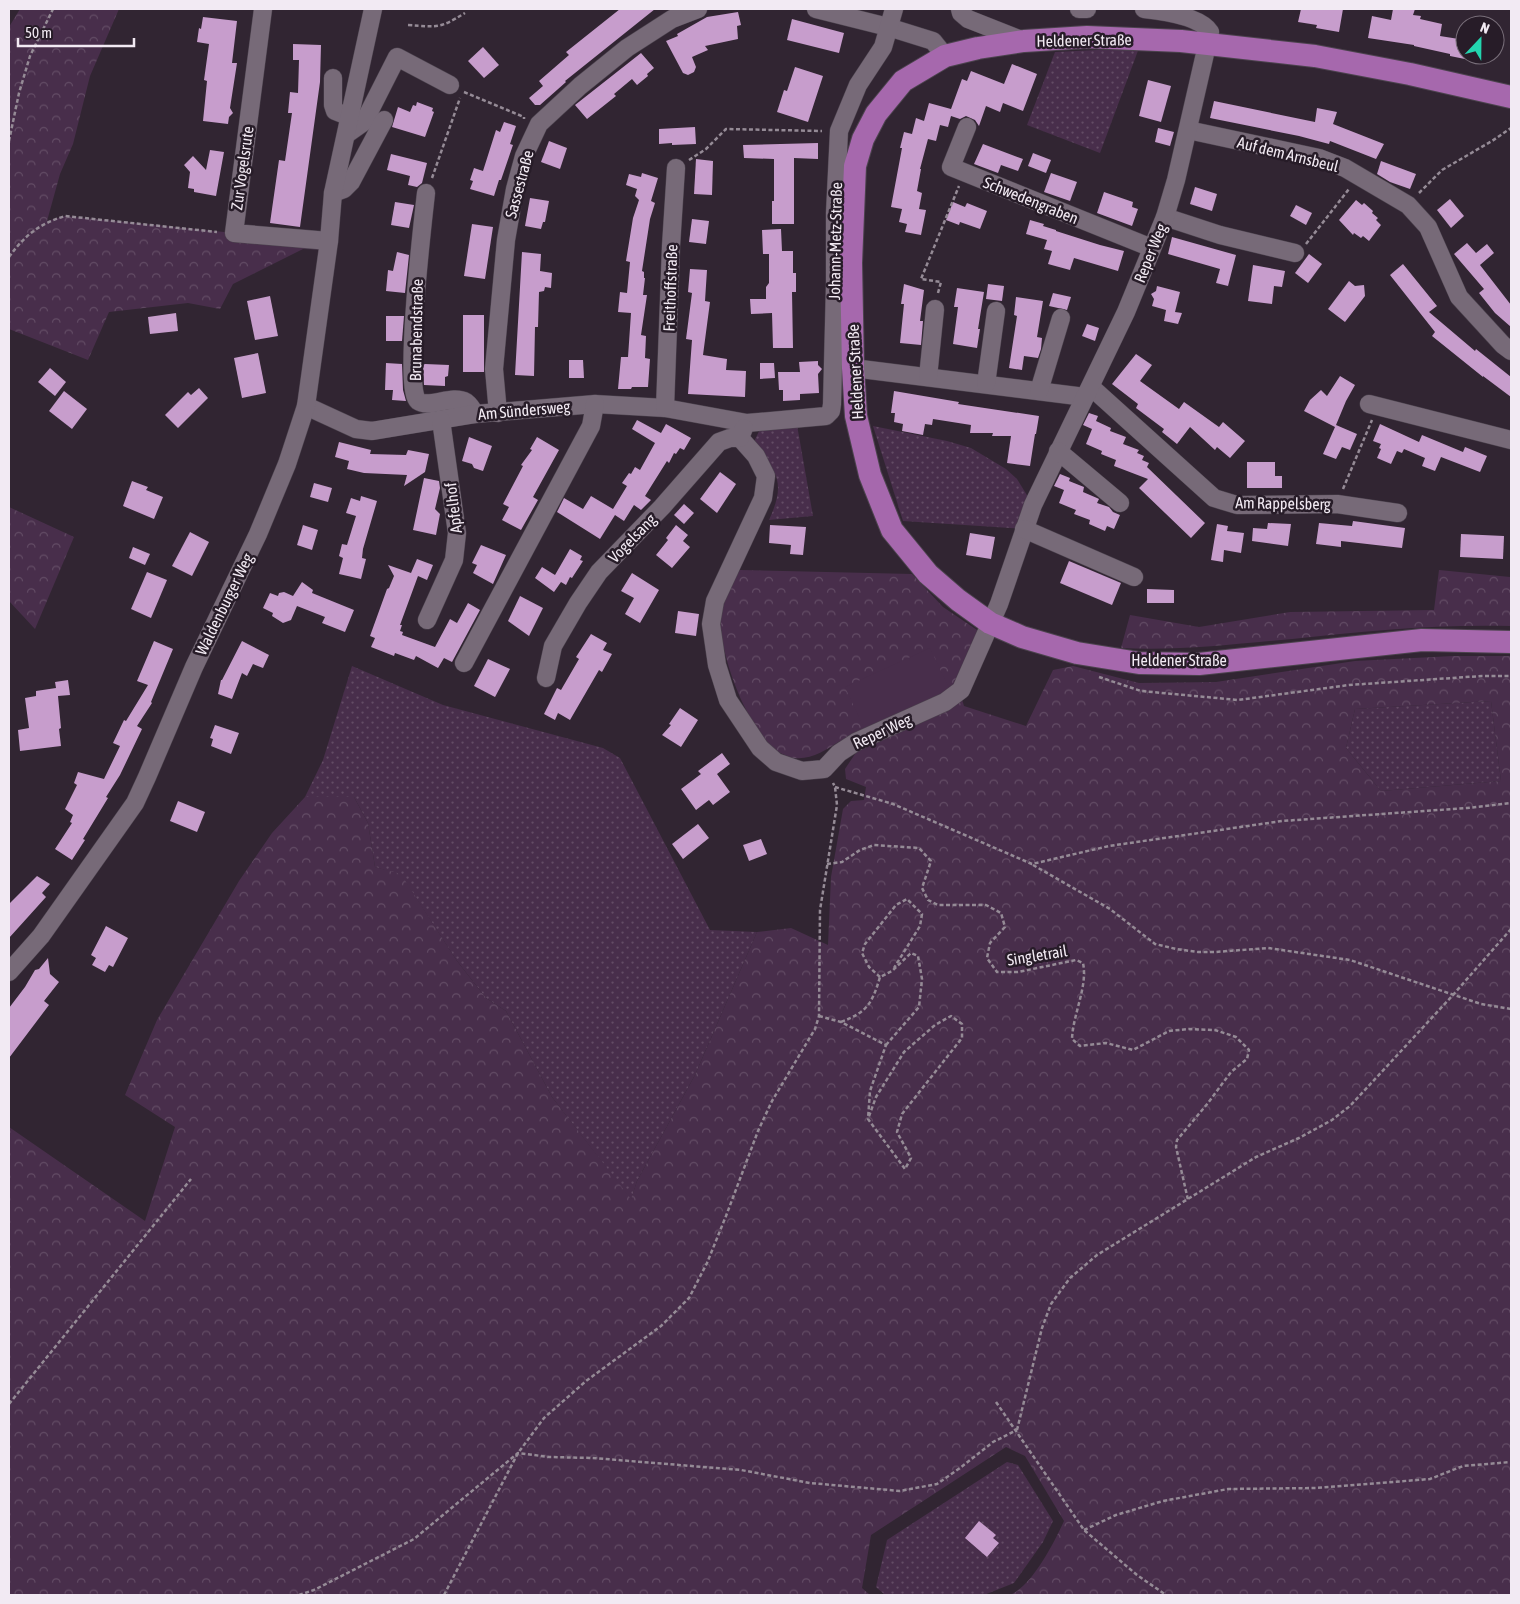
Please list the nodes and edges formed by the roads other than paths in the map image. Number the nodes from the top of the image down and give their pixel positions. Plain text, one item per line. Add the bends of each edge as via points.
1 (263, 9) edge
2 (373, 9) edge
3 (698, 9) edge
4 (816, 9) edge
5 (894, 9) edge
6 (960, 9) edge
7 (1079, 9) edge
8 (1087, 9) edge
9 (1144, 9) edge
10 (888, 27) junction
11 (1024, 41) junction
12 (1208, 44) junction
13 (945, 56) junction
14 (332, 78) dead end
15 (450, 85) dead end
16 (1511, 97) edge
17 (384, 120) dead end
18 (348, 125) junction
19 (967, 127) dead end
20 (1188, 130) junction
21 (676, 168) road end
22 (333, 193) junction
23 (426, 193) road end
24 (1165, 217) junction
25 (329, 241) junction
26 (1152, 248) junction
27 (1295, 253) road end
28 (935, 309) road end
29 (996, 311) dead end
30 (1061, 318) dead end
31 (1511, 351) edge
32 (853, 368) junction
33 (928, 377) junction
34 (986, 384) junction
35 (1039, 391) junction
36 (1088, 392) junction
37 (595, 404) junction
38 (306, 406) junction
39 (1374, 406) road end
40 (666, 408) junction
41 (498, 413) junction
42 (476, 414) junction
43 (440, 420) junction
44 (743, 431) junction
45 (1511, 440) edge
46 (1058, 451) junction
47 (1120, 503) dead end
48 (1398, 513) dead end
49 (1024, 529) junction
50 (1134, 577) dead end
51 (427, 620) dead end
52 (990, 623) junction
53 (1511, 642) edge
54 (464, 663) dead end
55 (546, 678) dead end
56 (9, 972) edge

1 - 25 street, Zur Vogelsrute via 234,233
2 - 18 street, Waldenburger Weg
3 - 41 street, Sassestraße via 672,19 627,48 580,86 535,131 515,189 506,240 494,369
4 - 10 street
5 - 10 street
6 - 11 street via 968,19
7 - 8 street, Heldener Straße
9 - 12 street via 1202,24 1210,32
10 - 13 street via 933,41
10 - 44 street, Johann-Metz-Straße via 883,47 858,84 839,131 831,411 826,416
11 - 12 main road, Heldener Straße via 1087,37
11 - 13 main road, Heldener Straße
12 - 16 main road, Heldener Straße via 1315,56
12 - 20 street, Reper Weg
13 - 32 main road, Heldener Straße via 903,81 876,114 863,139 855,166 851,263
14 - 18 street via 335,111
15 - 18 street via 397,57 364,122
17 - 22 street via 351,182
18 - 22 street, Waldenburger Weg
19 - 26 street, Schwedengraben via 951,167
20 - 24 street, Reper Weg
20 - 31 street, Auf dem Arnsbeul via 1319,158 1345,168 1408,205 1428,227 1458,297
21 - 40 street, Freithoffstraße
22 - 25 street, Waldenburger Weg
23 - 42 street, Brunabendstraße via 416,277 415,397 423,403 457,399 468,403
24 - 26 street, Reper Weg
24 - 27 street via 1220,235
25 - 38 street, Waldenburger Weg
26 - 36 street, Reper Weg
28 - 33 street
29 - 34 street
30 - 35 street
32 - 33 street
32 - 52 main road, Heldener Straße via 856,416 868,466 892,530 928,574
33 - 34 street
34 - 35 street
35 - 36 street
36 - 46 street, Reper Weg
36 - 48 street, Am Rappelsberg via 1214,498 1237,505 1337,504
37 - 40 street, Am Sündersweg
37 - 41 street, Am Sündersweg
37 - 54 street via 591,426
38 - 43 street, Am Sündersweg via 356,429 372,431
38 - 56 street, Waldenburger Weg via 288,464 258,534 194,667 135,803 41,936
39 - 45 street
40 - 44 street, Am Sündersweg
41 - 42 street, Am Sündersweg
42 - 43 street, Am Sündersweg
43 - 51 street, Apfelhof via 457,533 454,560
44 - 52 street, Reper Weg via 766,476 764,498 715,600 711,624 717,664 728,700 760,748 776,762 802,771 824,769 839,753 856,742 946,702 961,690
44 - 55 street, Vogelsang via 719,442 599,572 553,646
46 - 47 street
46 - 49 street, Reper Weg
49 - 50 street
49 - 52 street, Reper Weg
52 - 53 main road, Heldener Straße via 1022,637 1077,653 1139,663 1200,664 1422,640

